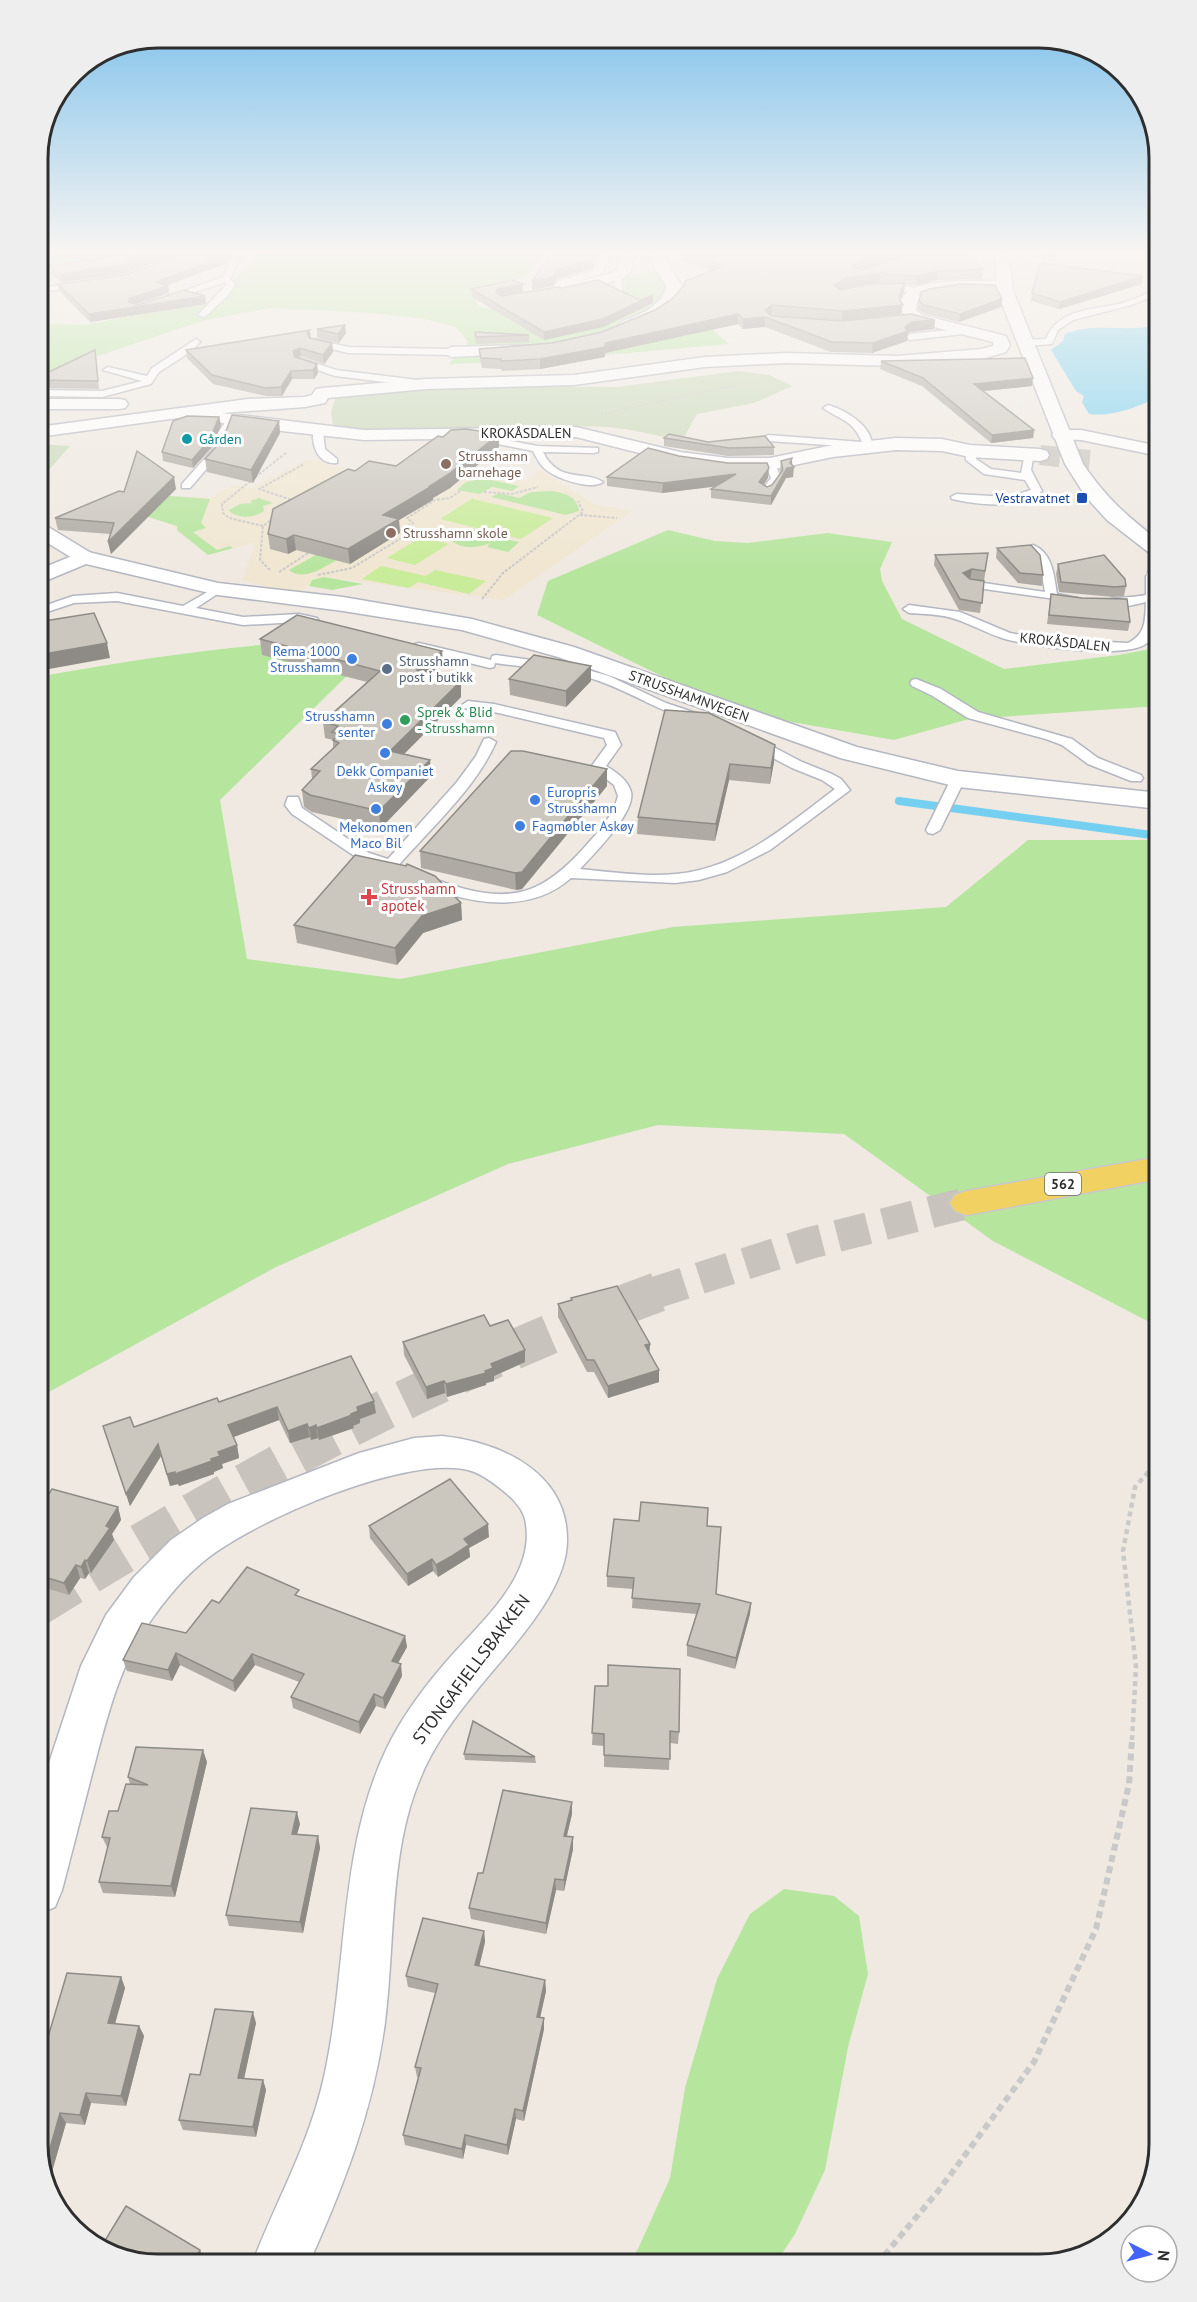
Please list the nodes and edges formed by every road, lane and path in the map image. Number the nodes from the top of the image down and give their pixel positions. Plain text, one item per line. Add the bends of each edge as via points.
1 (174, 358) edge
2 (935, 358) edge
3 (1031, 358) edge
4 (300, 361) edge
5 (108, 370) dead end
6 (150, 380) junction
7 (426, 384) junction
8 (740, 385) dead end
9 (322, 393) junction
10 (48, 394) edge
11 (48, 404) edge
12 (828, 408) dead end
13 (185, 412) junction
14 (593, 415) dead end
15 (231, 420) junction
16 (48, 431) edge
17 (318, 431) junction
18 (457, 435) junction
19 (1061, 435) junction
20 (768, 438) edge
21 (868, 446) junction
22 (537, 449) junction
23 (1149, 449) edge
24 (594, 450) dead end
25 (970, 451) junction
26 (321, 454) junction
27 (1035, 455) joint
28 (333, 461) dead end
29 (1125, 463) tunnel mouth
30 (770, 464) junction
31 (1149, 465) edge
32 (1026, 477) junction
33 (598, 482) dead end
34 (186, 486) dead end
35 (541, 487) dead end
36 (460, 491) edge
37 (766, 491) edge
38 (484, 492) dead end
39 (575, 493) dead end
40 (956, 497) dead end
41 (287, 507) edge
42 (279, 514) edge
43 (579, 515) junction
44 (617, 518) dead end
45 (263, 526) junction
46 (48, 535) edge
47 (1149, 543) edge
48 (1033, 548) edge
49 (315, 549) edge
50 (84, 557) junction
51 (48, 573) edge
52 (310, 576) dead end
53 (970, 584) edge
54 (218, 589) junction
55 (1051, 596) junction
56 (1149, 597) edge
57 (482, 599) dead end
58 (48, 609) edge
59 (909, 609) dead end
60 (185, 610) junction
61 (1149, 620) edge
62 (322, 623) edge
63 (402, 643) edge
64 (916, 683) dead end
65 (468, 705) dead end
66 (712, 723) edge
67 (740, 735) edge
68 (489, 742) dead end
69 (1136, 778) dead end
70 (955, 782) junction
71 (293, 800) dead end
72 (1149, 800) edge
73 (933, 830) dead end
74 (391, 865) junction
75 (569, 873) junction
76 (1149, 1170) edge
77 (966, 1203) tunnel mouth
78 (1149, 1472) edge
79 (48, 1853) edge
80 (285, 2254) edge
81 (885, 2254) edge

1 - 6 lane via 155,370
2 - 7 street via 751,359 574,380
3 - 19 street
4 - 7 lane via 335,373
5 - 6 lane
6 - 10 lane via 102,394
7 - 9 street
8 - 14 path
9 - 11 street via 312,388 293,388 165,402
9 - 13 street via 319,399 305,402
12 - 21 lane via 849,416
13 - 15 street
13 - 16 street
15 - 17 street
15 - 34 lane via 218,450
17 - 18 street, KROKÅSDALEN
17 - 26 lane via 316,443
18 - 22 lane
18 - 30 street, KROKÅSDALEN via 576,432 678,457 728,464
19 - 23 street via 1081,435
19 - 47 street via 1093,493 1128,529
20 - 21 lane, KROKÅSDALEN
21 - 25 street, KROKÅSDALEN via 922,444
21 - 30 street, KROKÅSDALEN
22 - 24 lane
22 - 33 lane via 553,471 576,480
25 - 27 street, KROKÅSDALEN
25 - 32 lane via 971,460 988,472
26 - 28 lane
26 - 41 path via 259,489 295,501
26 - 45 path via 285,452 222,504 223,513 229,518
27 - 32 lane, KROKÅSDALEN via 1025,466
29 - 31 street
30 - 37 lane via 776,478
32 - 40 lane, KROKÅSDALEN via 1037,491 1024,498
35 - 38 path via 512,494
36 - 52 path via 450,498 435,500 407,518 413,523 401,530 411,532 352,568
39 - 43 path via 583,512
42 - 45 path
43 - 44 path
43 - 57 path via 503,573
45 - 49 path via 260,560 276,574
46 - 50 street, STRUSSHAMNVEGEN
48 - 55 lane via 1046,562
50 - 51 street
50 - 54 street, STRUSSHAMNVEGEN
53 - 55 lane
54 - 60 lane
54 - 70 street, STRUSSHAMNVEGEN via 343,604 495,631 849,753
55 - 56 lane via 1088,603
58 - 60 lane via 73,600 117,597
59 - 61 lane, KROKÅSDALEN via 956,615 1007,636 1044,643 1122,648 1144,640
60 - 62 lane via 243,621 299,618
63 - 66 lane, STRUSSHAMNVEGEN via 493,661 574,670
64 - 69 lane via 973,716 1052,736 1093,761
65 - 75 lane via 610,735 614,745 598,766 621,784 625,797 620,811
67 - 75 lane, STRUSSHAMNVEGEN via 827,777 843,790 762,850 718,871 675,879
68 - 74 lane via 462,785
70 - 72 street, STRUSSHAMNVEGEN
70 - 73 lane
71 - 74 lane via 297,811 364,856
74 - 75 lane via 452,890 508,899 551,886
76 - 77 main road, 562
78 - 81 path via 1135,1487 1123,1551 1136,1666 1129,1784 1096,1929 1034,2062 939,2190
79 - 80 street, STONGAFJELLSBAKKEN via 101,1668 131,1614 162,1573 203,1538 250,1511 404,1455 437,1451 475,1456 492,1461 530,1491 545,1516 547,1540 541,1567 526,1598 432,1716 404,1761 382,1818 350,2077 320,2179

